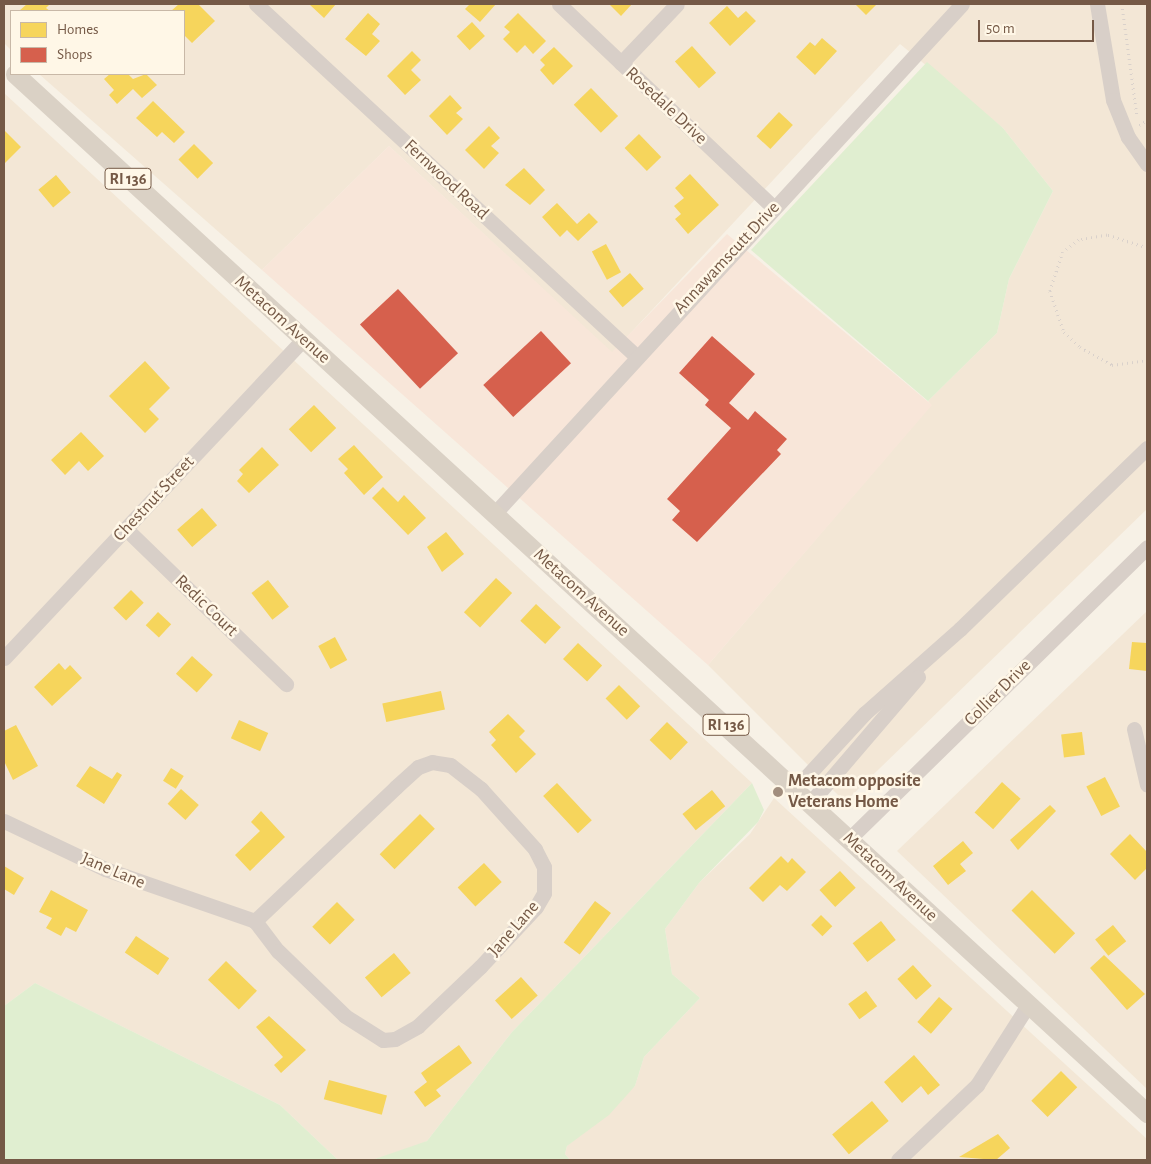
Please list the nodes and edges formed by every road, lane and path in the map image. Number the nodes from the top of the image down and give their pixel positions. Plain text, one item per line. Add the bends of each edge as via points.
1 (256, 4) edge
2 (560, 4) edge
3 (677, 4) edge
4 (962, 4) edge
5 (1097, 4) edge
6 (1122, 4) edge
7 (621, 63) junction
8 (16, 75) edge
9 (1147, 120) edge
10 (1139, 125) junction
11 (1141, 130) dead end
12 (1147, 164) edge
13 (773, 207) junction
14 (1147, 248) edge
15 (303, 340) junction
16 (636, 356) junction
17 (1147, 360) edge
18 (1147, 448) edge
19 (494, 514) junction
20 (126, 529) junction
21 (1147, 547) edge
22 (960, 629) junction
23 (4, 658) edge
24 (286, 684) dead end
25 (1134, 729) dead end
26 (1147, 785) edge
27 (795, 788) junction
28 (810, 803) junction
29 (4, 820) edge
30 (849, 839) junction
31 (255, 921) junction
32 (1028, 1005) junction
33 (1147, 1113) edge
34 (898, 1160) edge

1 - 16 street, Fernwood Road
2 - 7 street, Rosedale Drive
3 - 7 street
4 - 13 street, Annawamscutt Drive
5 - 12 street via 1113,100 1128,137
6 - 10 path
7 - 13 street, Rosedale Drive
8 - 15 main road, Metacom Avenue / RI 136
9 - 10 path
10 - 11 path
13 - 16 street, Annawamscutt Drive
14 - 17 path via 1107,234 1079,240 1063,252 1050,291 1064,332 1080,347 1112,366
15 - 19 main road, Metacom Avenue / RI 136
15 - 20 street, Chestnut Street
16 - 19 street, Annawamscutt Drive
18 - 22 street
19 - 27 main road, Metacom Avenue / RI 136
20 - 23 street, Chestnut Street
20 - 24 street, Redic Court
21 - 30 street, Collier Drive
22 - 27 street via 865,713
22 - 28 street
25 - 26 street
27 - 28 main road, Metacom Avenue / RI 136
28 - 30 main road, Metacom Avenue / RI 136
29 - 31 street, Jane Lane via 106,869
30 - 32 main road, Metacom Avenue / RI 136
31 - 31 street, Jane Lane via 278,951 345,1016 366,1033 395,1039 418,1026 536,907 544,894 544,868 535,848 481,789 450,765 432,762 418,767
32 - 33 main road, Metacom Avenue / RI 136
32 - 34 street via 977,1085

